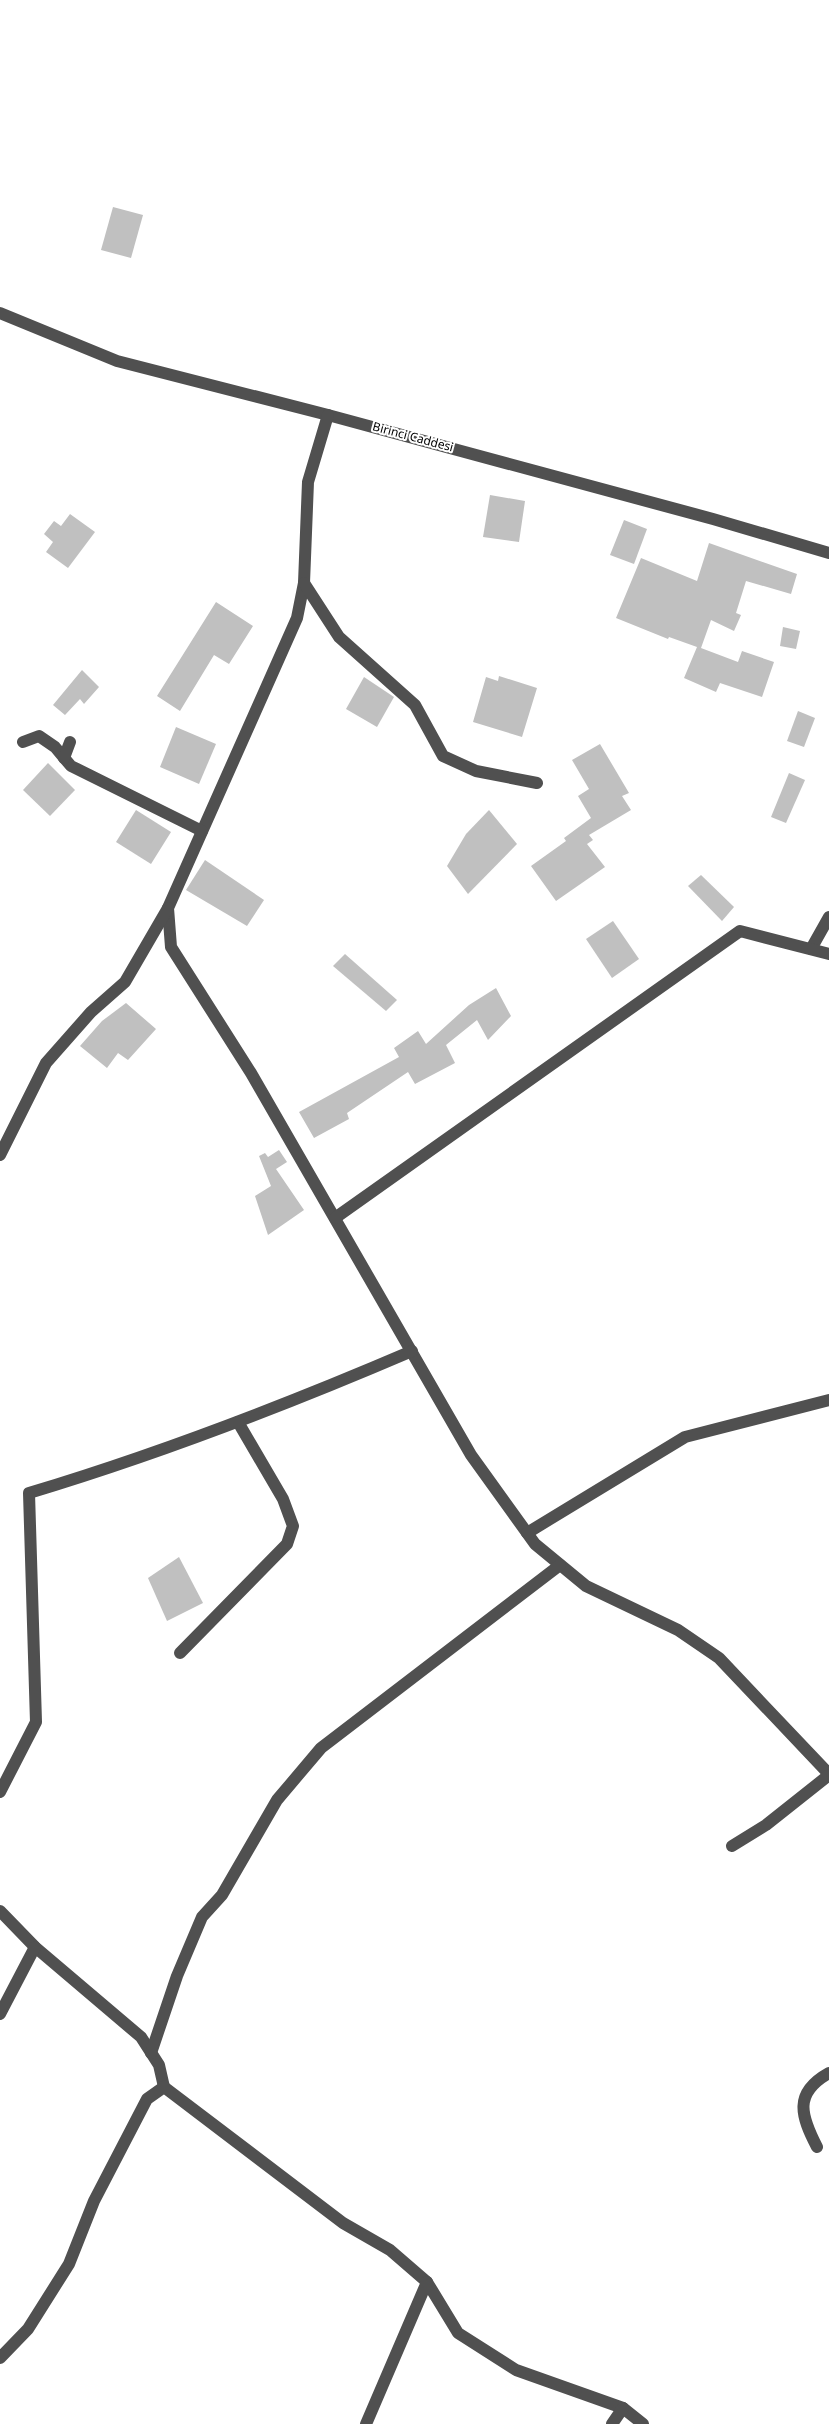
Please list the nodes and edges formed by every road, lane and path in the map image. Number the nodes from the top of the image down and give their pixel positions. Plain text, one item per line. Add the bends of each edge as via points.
1 (0, 313) edge
2 (328, 415) junction
3 (829, 553) edge
4 (304, 582) junction
5 (23, 742) dead end
6 (70, 742) dead end
7 (64, 758) junction
8 (537, 783) dead end
9 (202, 831) junction
10 (168, 908) junction
11 (829, 917) edge
12 (811, 949) junction
13 (829, 954) edge
14 (0, 1154) edge
15 (335, 1218) junction
16 (412, 1351) junction
17 (829, 1400) edge
18 (238, 1422) junction
19 (527, 1533) junction
20 (560, 1565) junction
21 (180, 1652) dead end
22 (829, 1774) edge
23 (0, 1792) edge
24 (732, 1846) dead end
25 (0, 1911) edge
26 (35, 1948) junction
27 (0, 2014) edge
28 (151, 2053) junction
29 (829, 2073) edge
30 (164, 2087) junction
31 (817, 2147) dead end
32 (427, 2282) junction
33 (0, 2358) edge
34 (623, 2408) junction
35 (366, 2424) edge
36 (612, 2424) edge
37 (643, 2424) edge

1 - 2 street, Birinci Caddesi via 117,361
2 - 3 street, Birinci Caddesi
2 - 4 street via 308,482
4 - 8 street via 339,636 416,705 443,756 476,771
4 - 9 street via 297,618
5 - 7 street via 39,736
6 - 7 street
7 - 9 street via 71,766
9 - 10 street
10 - 14 street via 125,982 91,1012 46,1063
10 - 15 street via 171,947 251,1073
11 - 12 street
12 - 13 street
12 - 15 street via 740,931
15 - 16 street
16 - 18 street
16 - 19 street via 471,1455
17 - 19 street via 684,1437
18 - 21 street via 283,1499 294,1526 287,1544
18 - 23 street via 117,1466 29,1493 36,1722
19 - 20 street
20 - 22 street via 586,1586 678,1630 719,1658
20 - 28 street via 321,1748 277,1800 222,1895 202,1917 177,1976
22 - 24 street via 766,1825
25 - 26 street
26 - 27 street
26 - 28 street via 141,2037
28 - 30 street via 159,2065
29 - 31 street via 816,2080 807,2091 803,2108 806,2124
30 - 32 street via 343,2223 390,2250
30 - 33 street via 147,2099 94,2201 69,2264 28,2330
32 - 34 street via 458,2333 516,2370
32 - 35 street
34 - 36 street
34 - 37 street

